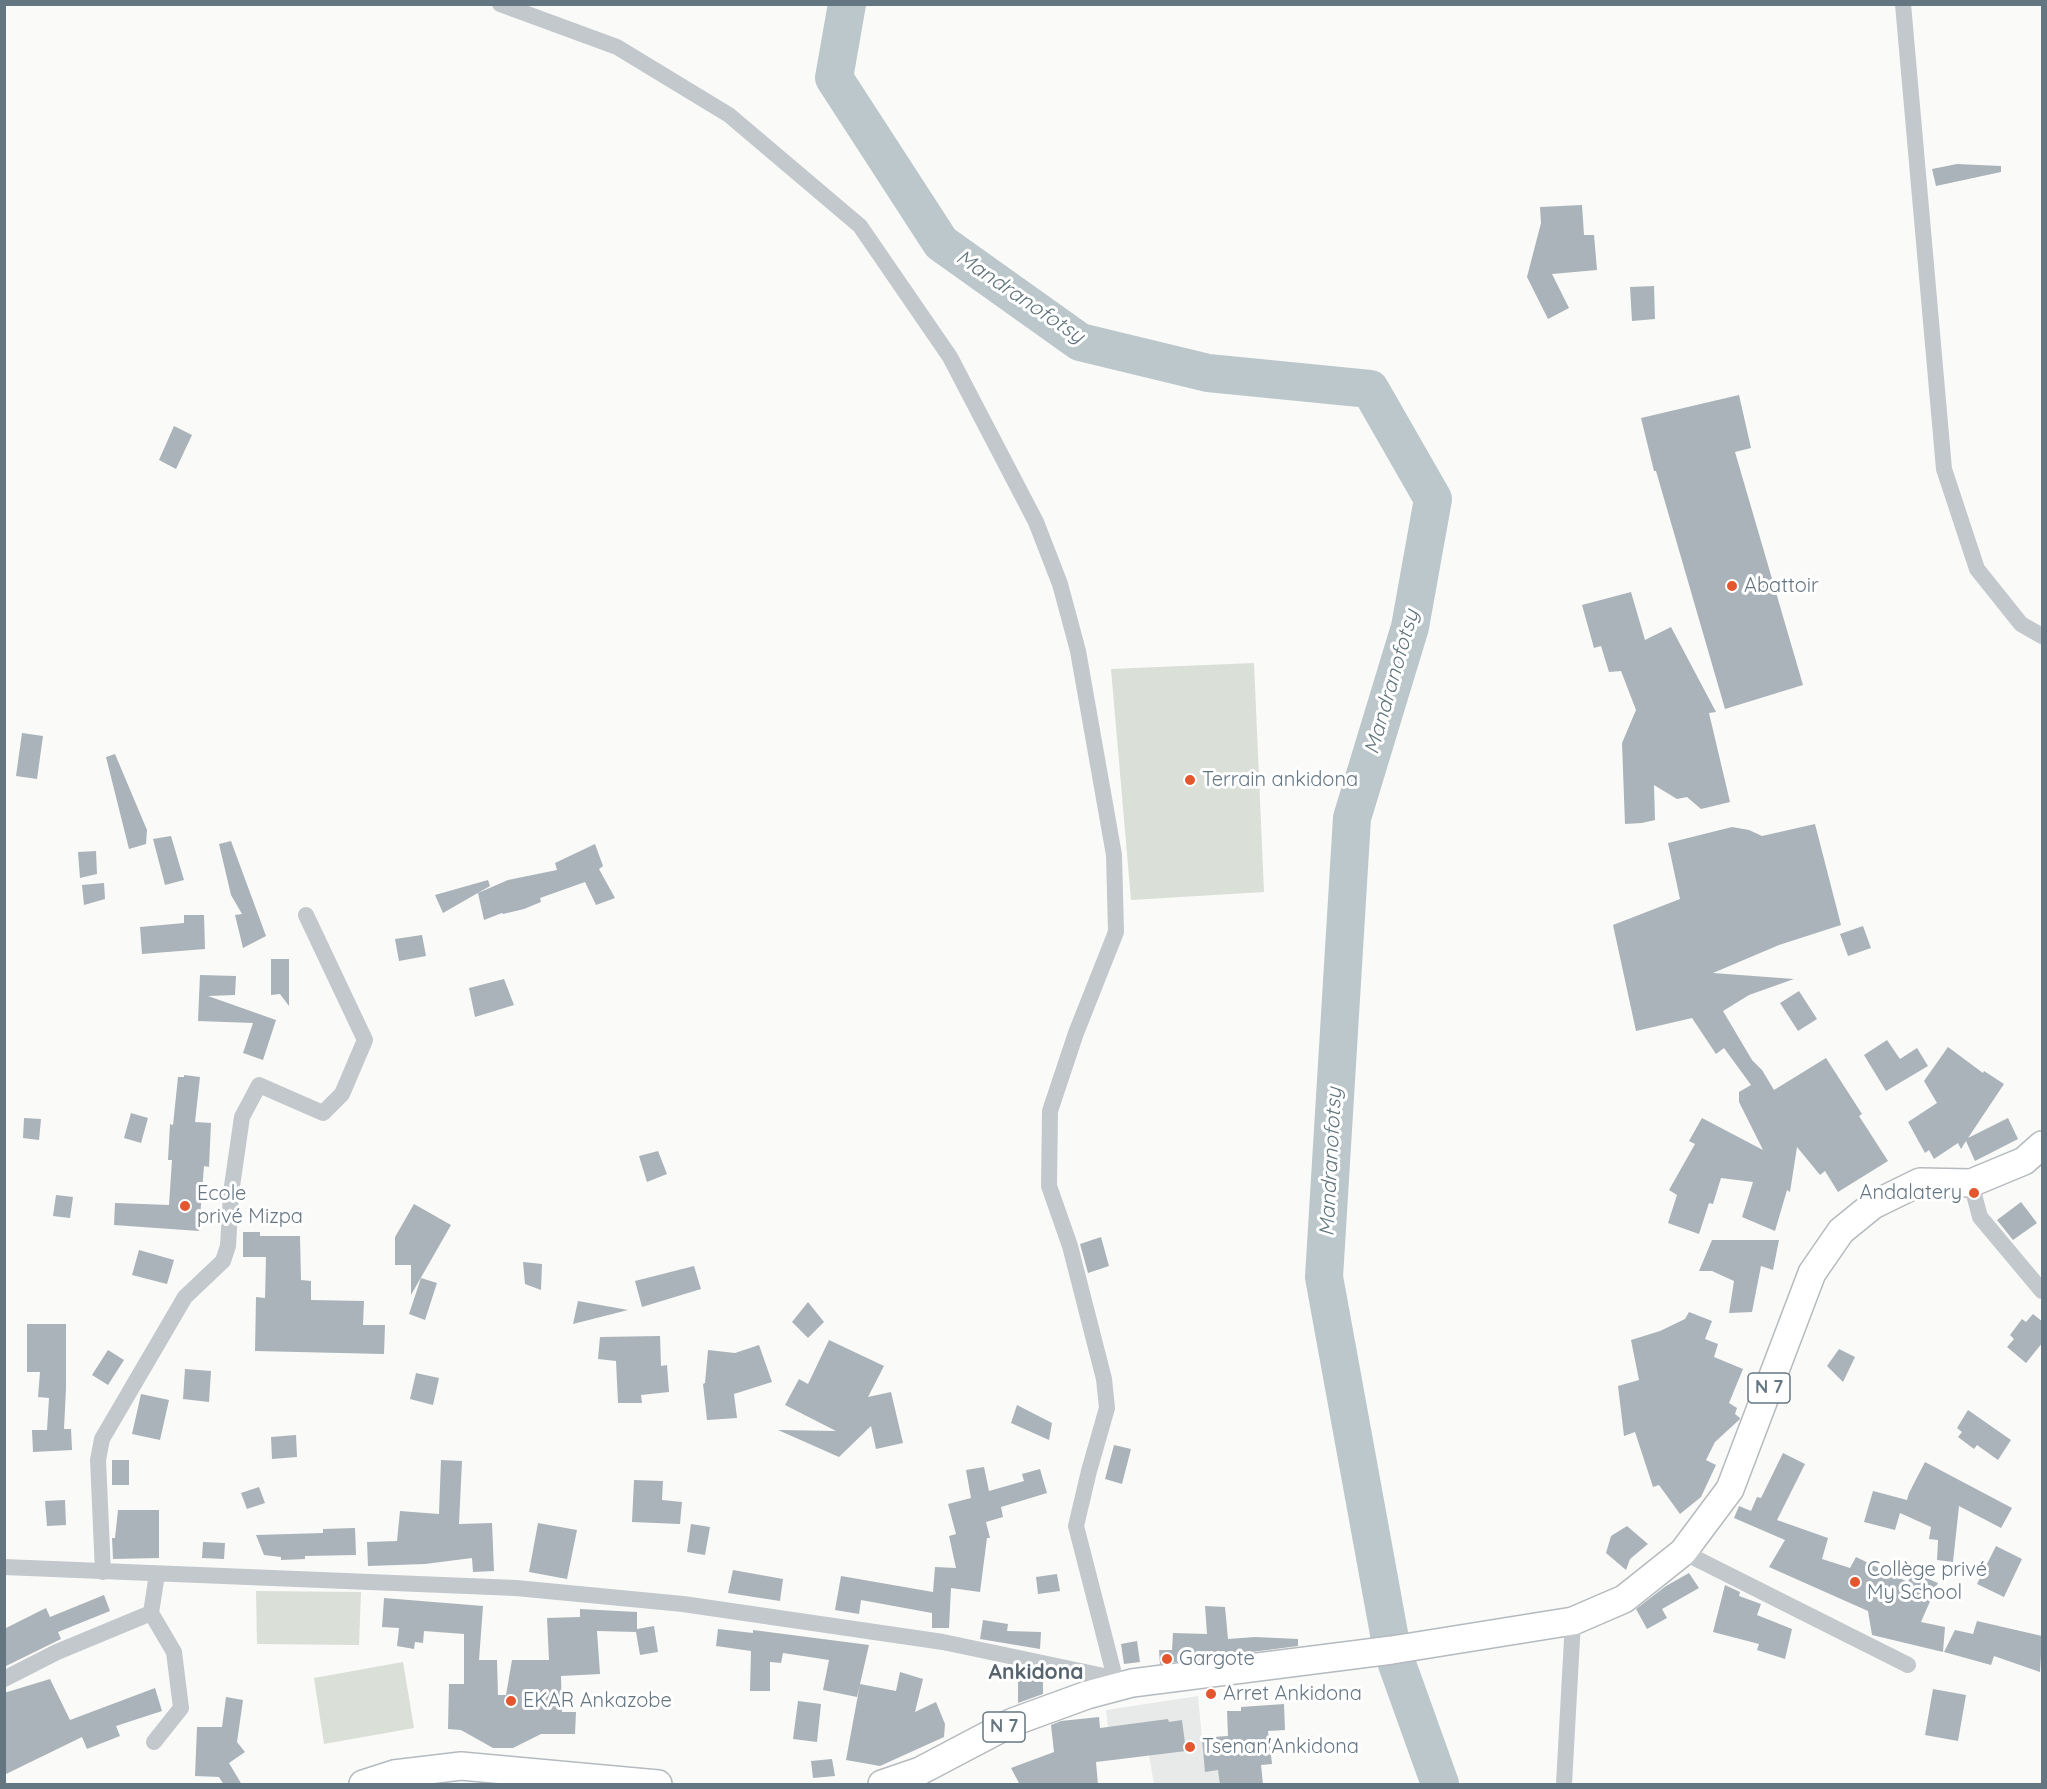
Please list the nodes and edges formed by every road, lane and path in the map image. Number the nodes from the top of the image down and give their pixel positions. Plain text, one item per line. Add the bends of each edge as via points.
1 (500, 4) edge
2 (1903, 4) edge
3 (2043, 636) edge
4 (306, 915) dead end
5 (2043, 1146) edge
6 (1971, 1183) junction
7 (2043, 1291) edge
8 (1683, 1552) junction
9 (4, 1567) edge
10 (103, 1572) junction
11 (157, 1574) junction
12 (151, 1613) junction
13 (1573, 1621) junction
14 (1908, 1665) dead end
15 (4, 1679) edge
16 (1124, 1681) junction
17 (154, 1742) dead end
18 (363, 1785) edge
19 (658, 1785) edge
20 (882, 1785) edge
21 (1564, 1785) edge

1 - 16 street via 616,47 729,115 861,226 950,357 1036,522 1060,584 1078,651 1114,855 1116,932 1050,1111 1048,1186 1070,1246 1104,1379 1107,1408 1077,1526
2 - 3 street via 1944,469 1977,569 2021,624
4 - 10 street via 365,1040 342,1094 323,1113 259,1085 242,1117 223,1261 184,1297 102,1439 98,1460
5 - 6 main road, N 7 via 2024,1161
6 - 7 street via 1980,1217
6 - 8 main road, N 7 via 1920,1182 1873,1205 1841,1231 1812,1273 1730,1489
8 - 13 main road, N 7 via 1624,1599
8 - 14 street
9 - 10 street
10 - 11 street
11 - 12 street
11 - 16 street via 516,1588 683,1604 944,1642
12 - 15 street
12 - 17 street via 174,1652 181,1708
13 - 16 main road, N 7 via 1392,1650
13 - 21 street
16 - 20 main road, N 7 via 1013,1722 920,1771
18 - 19 main road via 394,1774 461,1766

